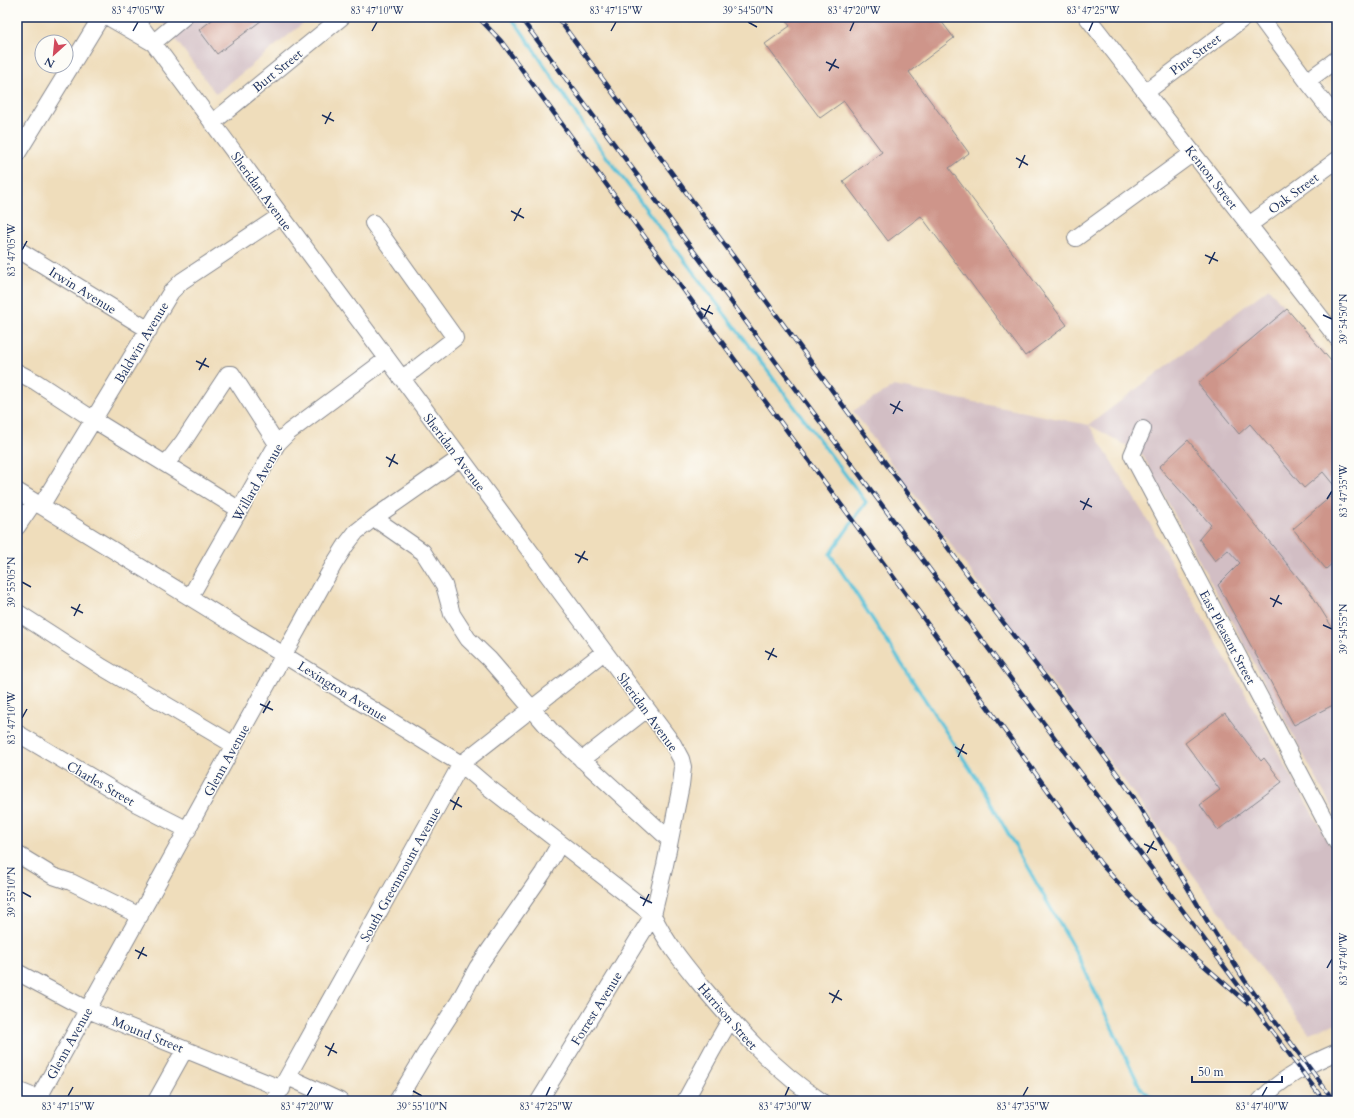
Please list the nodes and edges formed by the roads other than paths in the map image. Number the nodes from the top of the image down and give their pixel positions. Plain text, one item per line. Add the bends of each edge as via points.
1 (101, 17) edge
2 (108, 17) edge
3 (134, 17) edge
4 (184, 17) edge
5 (342, 17) edge
6 (1087, 17) edge
7 (1245, 17) edge
8 (1260, 17) edge
9 (153, 43) junction
10 (1337, 59) edge
11 (1307, 81) junction
12 (1146, 92) junction
13 (1337, 119) edge
14 (212, 123) junction
15 (22, 134) edge
16 (1193, 153) junction
17 (17, 154) edge
18 (1337, 160) edge
19 (280, 216) junction
20 (373, 223) dead end
21 (1249, 225) junction
22 (1076, 238) dead end
23 (17, 249) edge
24 (149, 330) junction
25 (1337, 338) edge
26 (386, 359) junction
27 (17, 372) edge
28 (401, 378) junction
29 (94, 420) junction
30 (1143, 429) dead end
31 (277, 444) junction
32 (460, 458) junction
33 (166, 464) junction
34 (17, 491) edge
35 (38, 504) junction
36 (240, 510) junction
37 (374, 518) junction
38 (17, 527) edge
39 (190, 597) junction
40 (17, 612) edge
41 (604, 652) junction
42 (284, 655) junction
43 (532, 709) junction
44 (647, 709) junction
45 (17, 733) edge
46 (234, 745) junction
47 (582, 760) junction
48 (461, 764) junction
49 (188, 830) junction
50 (670, 840) junction
51 (560, 843) junction
52 (1337, 843) edge
53 (17, 854) edge
54 (653, 915) junction
55 (140, 916) junction
56 (17, 972) edge
57 (88, 1010) junction
58 (730, 1020) junction
59 (185, 1049) junction
60 (1337, 1052) edge
61 (281, 1089) edge
62 (17, 1090) edge
63 (40, 1100) edge
64 (156, 1101) edge
65 (340, 1101) edge
66 (397, 1101) edge
67 (539, 1101) edge
68 (686, 1101) edge
69 (821, 1101) edge
70 (1260, 1101) edge

1 - 15 street
2 - 9 street
3 - 9 street, Sheridan Avenue
4 - 9 street
5 - 14 street, Burt Street
6 - 12 street, Kenton Street
7 - 12 street, Pine Street
8 - 11 street
9 - 14 street, Sheridan Avenue
10 - 11 street
11 - 13 street
12 - 16 street, Kenton Street
14 - 19 street, Sheridan Avenue
15 - 17 street
16 - 21 street, Kenton Street
16 - 22 street
18 - 21 street, Oak Street
19 - 24 street, Baldwin Avenue via 182,281 171,292
19 - 26 street, Sheridan Avenue
20 - 28 street via 455,338
21 - 25 street, Kenton Street
23 - 24 street, Irwin Avenue
24 - 29 street, Baldwin Avenue
26 - 28 street, Sheridan Avenue
26 - 31 street, Willard Avenue via 289,432
27 - 29 street
28 - 32 street, Sheridan Avenue
29 - 33 street
29 - 35 street, Baldwin Avenue
30 - 52 street, East Pleasant Street via 1132,455
31 - 33 street via 232,374 228,374
31 - 36 street, Willard Avenue
32 - 37 street, Glenn Avenue
32 - 41 street, Sheridan Avenue
33 - 36 street
34 - 35 street, Lexington Avenue
35 - 38 street, Baldwin Avenue
35 - 39 street, Lexington Avenue
36 - 39 street, Willard Avenue
37 - 42 street, Glenn Avenue via 356,532 346,545
37 - 43 street via 423,552 444,585 452,614 468,639 489,659
39 - 42 street, Lexington Avenue
40 - 46 street via 102,667
41 - 43 street, South Greenmount Avenue
41 - 44 street, Sheridan Avenue
42 - 46 street, Glenn Avenue
42 - 48 street, Lexington Avenue
43 - 47 street
43 - 48 street, South Greenmount Avenue
44 - 47 street
44 - 50 street, Sheridan Avenue via 673,744 683,767
45 - 49 street, Charles Street via 137,804
46 - 49 street, Glenn Avenue
47 - 50 street
48 - 51 street, Lexington Avenue
48 - 61 street, South Greenmount Avenue
49 - 55 street, Glenn Avenue
50 - 54 street, Sheridan Avenue
51 - 54 street, Lexington Avenue
51 - 66 street via 543,873 477,968
53 - 55 street via 53,876 71,882
54 - 58 street, Harrison Street via 679,958
54 - 67 street, Forrest Avenue
55 - 57 street, Glenn Avenue
56 - 57 street, Mound Street
57 - 59 street, Mound Street
57 - 63 street, Glenn Avenue
58 - 68 street
58 - 69 street, Harrison Street via 778,1070
59 - 61 street, Mound Street
59 - 64 street
60 - 70 street via 1311,1063 1286,1078 1268,1091
61 - 65 street, Mound Street
62 - 63 street

